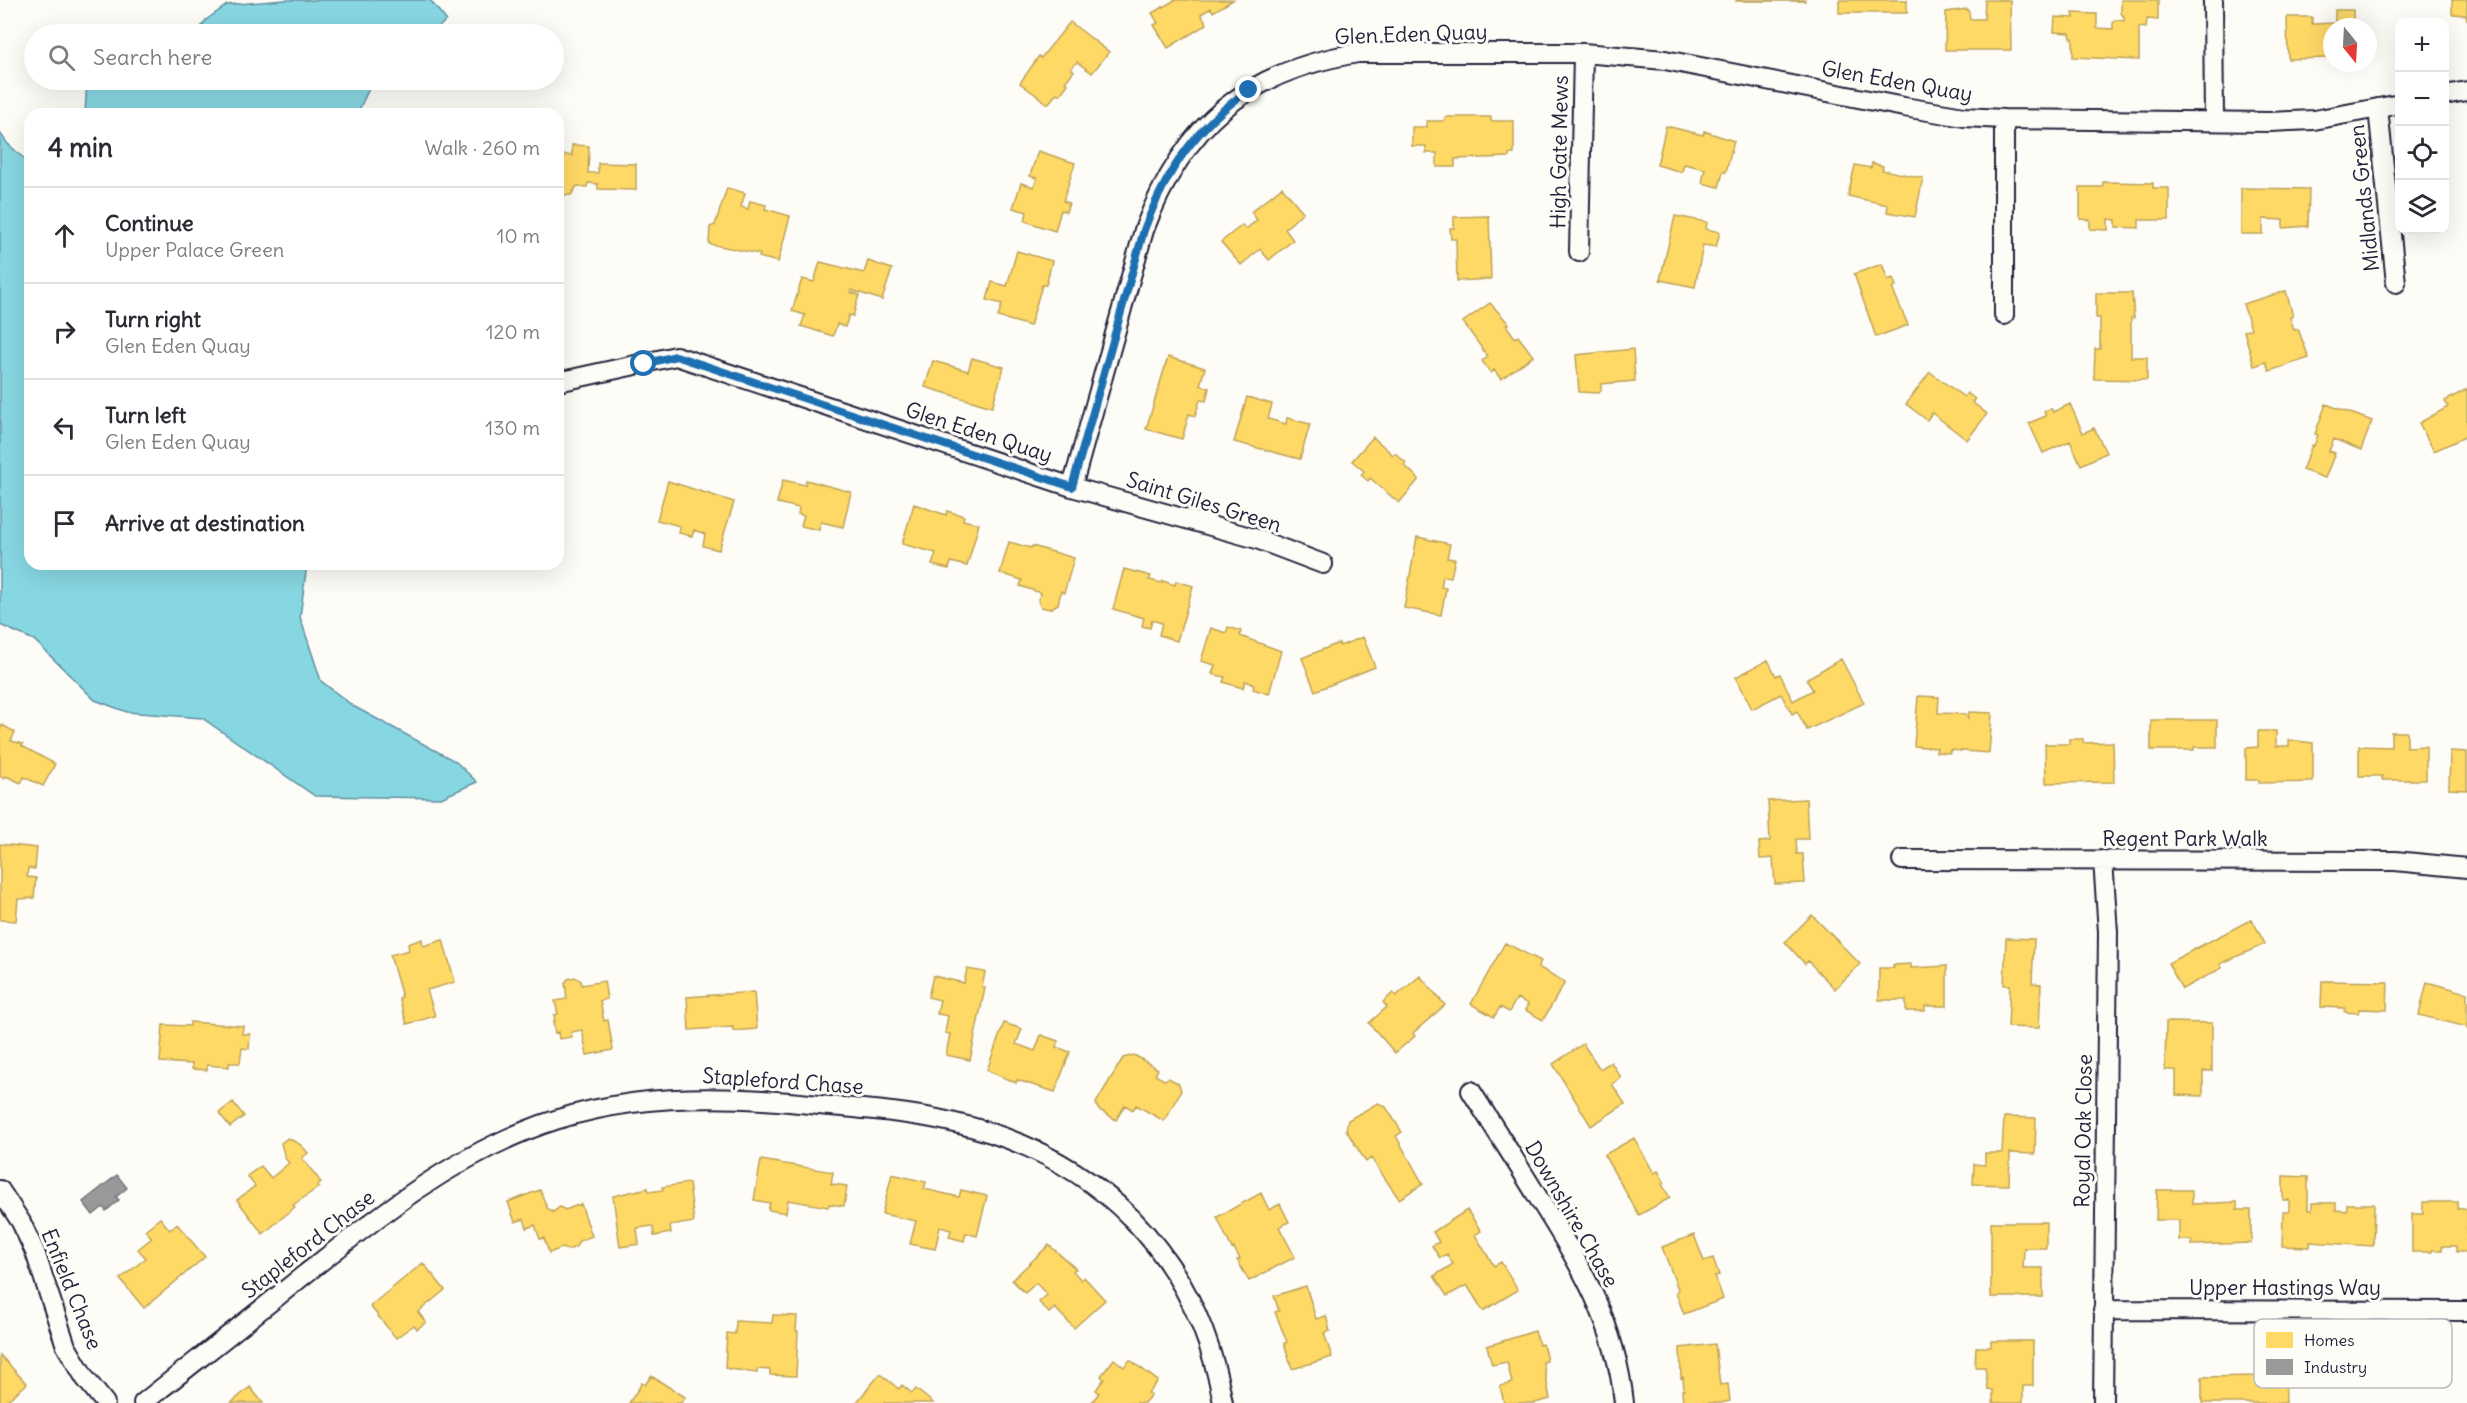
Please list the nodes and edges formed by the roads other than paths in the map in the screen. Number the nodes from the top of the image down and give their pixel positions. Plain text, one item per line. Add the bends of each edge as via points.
1 (2213, 0) edge
2 (1583, 53) junction
3 (2467, 91) edge
4 (2449, 94) edge
5 (2395, 105) edge
6 (2378, 108) junction
7 (2004, 119) junction
8 (2214, 121) junction
9 (1579, 252) dead end
10 (2396, 283) dead end
11 (2004, 315) dead end
12 (564, 381) edge
13 (1072, 487) junction
14 (1323, 564) dead end
15 (1902, 860) dead end
16 (2103, 860) junction
17 (2467, 868) edge
18 (1471, 1091) dead end
19 (0, 1190) edge
20 (2103, 1310) junction
21 (2467, 1311) edge
22 (105, 1403) edge
23 (143, 1403) edge
24 (1223, 1403) edge
25 (1624, 1403) edge
26 (2103, 1403) edge

1 - 8 street
2 - 7 street, Glen Eden Quay via 1665,60 1904,107
2 - 9 street, High Gate Mews
2 - 13 street, Glen Eden Quay via 1358,53 1288,70 1225,106 1176,162 1158,195 1144,230
3 - 4 street
5 - 6 street, Glen Eden Quay
6 - 8 street, Glen Eden Quay via 2314,120
6 - 10 street, Midlands Green
7 - 8 street, Glen Eden Quay
7 - 11 street
12 - 13 street, Glen Eden Quay via 676,356
13 - 14 street, Saint Giles Green via 1257,539
15 - 16 street, Regent Park Walk
16 - 17 street, Regent Park Walk via 2395,861
16 - 20 street, Royal Oak Close via 2108,932
18 - 25 street, Downshire Chase via 1580,1263 1613,1344
19 - 22 street, Enfield Chase via 21,1222 34,1252 66,1346
20 - 21 street, Upper Hastings Way
20 - 26 street, Royal Oak Close
23 - 24 street, Stapleford Chase via 371,1222 450,1167 528,1130 580,1113 633,1101 694,1097 756,1098 911,1115 999,1136 1046,1155 1115,1202 1145,1232 1170,1266 1204,1329

